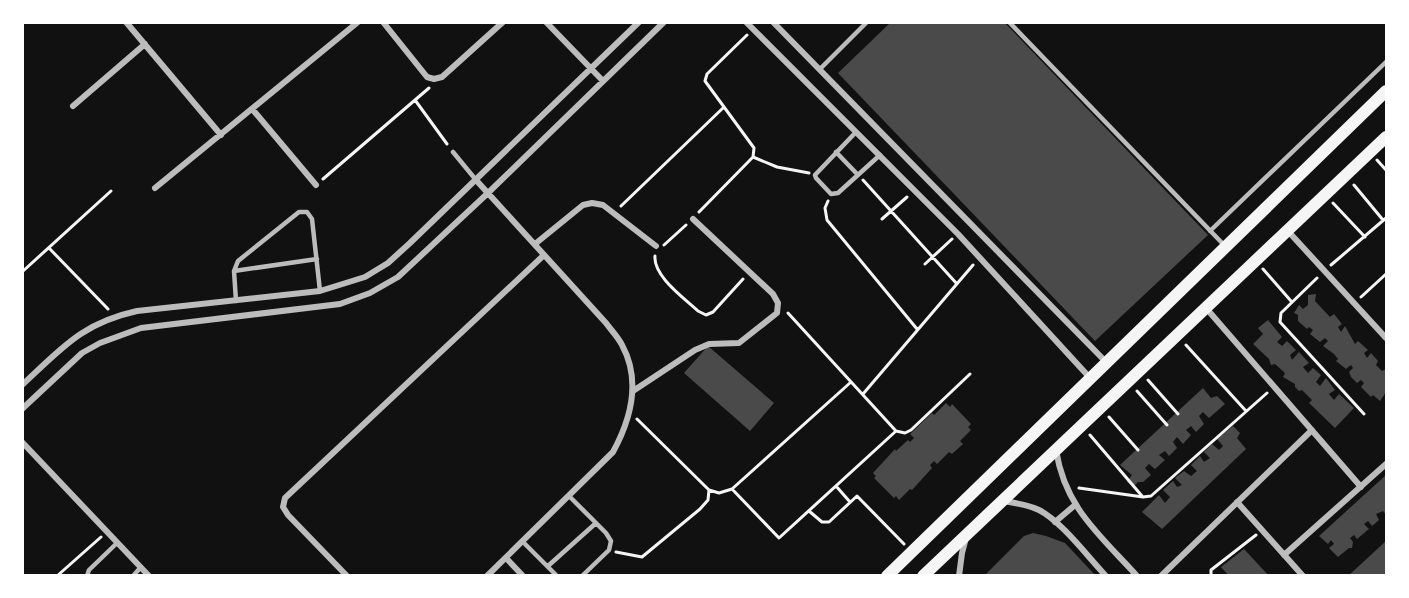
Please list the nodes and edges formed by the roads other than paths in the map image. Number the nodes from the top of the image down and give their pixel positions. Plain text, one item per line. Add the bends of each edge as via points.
1 (126, 22) edge
2 (358, 22) edge
3 (383, 22) edge
4 (503, 22) edge
5 (546, 22) edge
6 (639, 22) edge
7 (664, 22) edge
8 (746, 22) edge
9 (772, 22) edge
10 (867, 22) edge
11 (1010, 22) edge
12 (145, 44) junction
13 (1386, 62) edge
14 (591, 68) junction
15 (820, 69) junction
16 (603, 81) junction
17 (1386, 92) edge
18 (73, 106) dead end
19 (253, 110) junction
20 (856, 132) junction
21 (221, 135) junction
22 (1386, 137) edge
23 (453, 152) road end
24 (836, 152) junction
25 (880, 155) junction
26 (858, 175) junction
27 (476, 180) junction
28 (316, 185) road end
29 (155, 188) dead end
30 (488, 193) junction
31 (693, 219) road end
32 (1287, 230) junction
33 (1210, 231) junction
34 (535, 244) junction
35 (656, 246) road end
36 (1226, 247) junction
37 (544, 255) junction
38 (317, 259) junction
39 (234, 270) junction
40 (320, 291) junction
41 (236, 301) junction
42 (1205, 308) junction
43 (1386, 338) edge
44 (1107, 363) junction
45 (1091, 379) junction
46 (22, 385) edge
47 (633, 391) junction
48 (22, 408) edge
49 (1312, 430) junction
50 (22, 442) edge
51 (1056, 448) junction
52 (1386, 464) edge
53 (1361, 487) junction
54 (569, 496) junction
55 (1002, 501) junction
56 (1237, 502) junction
57 (1075, 505) junction
58 (1055, 522) junction
59 (596, 523) junction
60 (967, 535) junction
61 (522, 541) junction
62 (117, 543) junction
63 (1284, 555) junction
64 (506, 558) junction
65 (548, 566) junction
66 (141, 567) junction
67 (927, 574) edge
68 (87, 576) edge
69 (133, 576) edge
70 (149, 576) edge
71 (347, 576) edge
72 (487, 576) edge
73 (523, 576) edge
74 (557, 576) edge
75 (582, 576) edge
76 (886, 576) edge
77 (959, 576) edge
78 (1106, 576) edge
79 (1137, 576) edge
80 (1161, 576) edge
81 (1303, 576) edge

1 - 12 street
2 - 19 street
3 - 4 street via 427,76 434,79 442,77
5 - 14 street
6 - 14 street
7 - 16 street
8 - 20 street
9 - 15 street
10 - 15 lane
11 - 33 lane
12 - 18 street
12 - 21 street
13 - 33 lane
14 - 16 street
14 - 27 street
15 - 44 street
16 - 30 street
17 - 36 main road
19 - 21 street
19 - 28 street
20 - 24 lane
20 - 25 street
21 - 29 street
22 - 32 main road
23 - 27 lane
24 - 26 lane
24 - 26 lane via 815,175 831,194 838,193
25 - 26 lane
25 - 45 street
27 - 30 street
27 - 40 street via 388,263 365,277
30 - 34 street
30 - 48 street via 398,277 370,293 340,304 141,328 120,334 82,353
31 - 47 street via 773,294 778,303 777,313 740,343 709,344 695,350
32 - 42 main road
32 - 43 street
33 - 36 lane
34 - 35 street via 583,205 592,203 603,205
34 - 37 street
36 - 44 main road
37 - 47 street via 622,345
37 - 71 street via 285,498 283,507 288,515
38 - 39 lane
38 - 39 lane via 312,219 307,212 299,212 245,254
38 - 40 lane
39 - 41 lane
40 - 41 street
41 - 46 street via 114,316 71,339
42 - 49 street
42 - 51 main road
44 - 45 main road
45 - 76 main road
47 - 54 street via 624,433 613,452
49 - 53 street
49 - 56 street
50 - 62 street
51 - 55 main road
51 - 57 street via 1065,488
52 - 53 street
53 - 63 street
54 - 59 lane
54 - 61 street
55 - 58 street via 1031,507
55 - 60 main road
56 - 63 street
56 - 80 street
57 - 58 street
57 - 79 street
58 - 78 street
59 - 65 lane
59 - 75 lane via 611,541 609,550
60 - 67 main road
60 - 77 street
61 - 64 street
61 - 65 lane
62 - 66 street
62 - 68 lane
63 - 81 street
64 - 72 street
64 - 73 street
65 - 74 lane
66 - 69 lane
66 - 70 street

